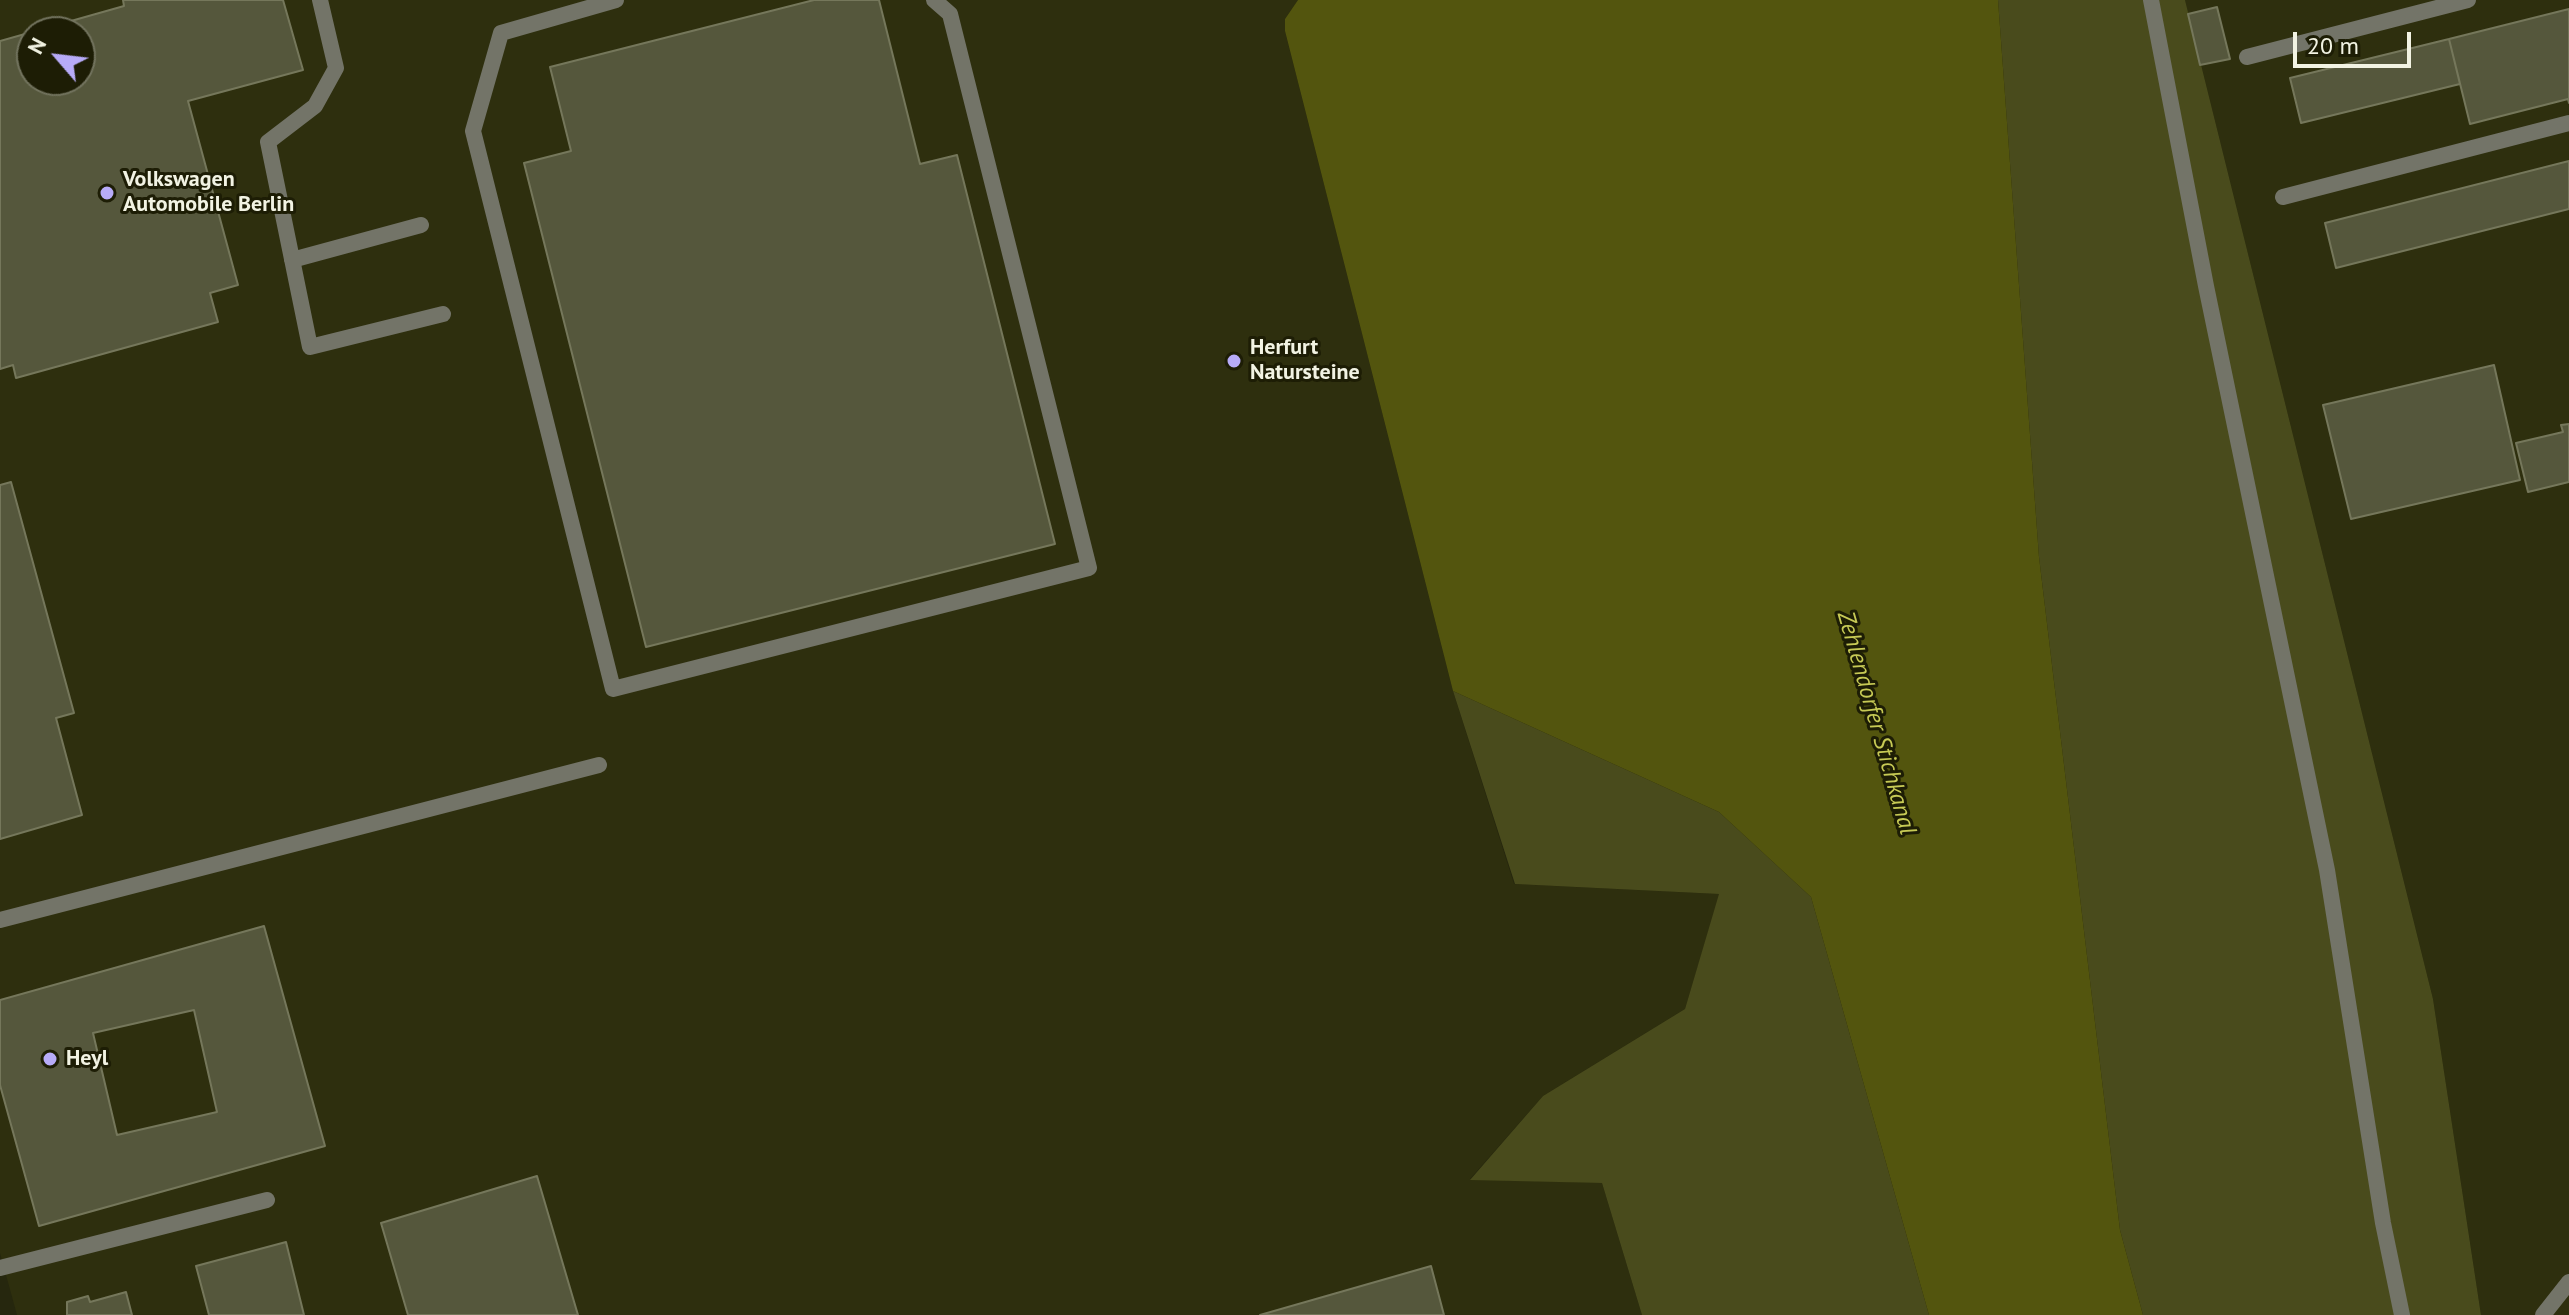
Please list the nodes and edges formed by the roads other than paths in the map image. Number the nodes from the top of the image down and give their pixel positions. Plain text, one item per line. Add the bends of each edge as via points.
1 (320, 0) edge
2 (616, 0) edge
3 (934, 0) edge
4 (2151, 0) edge
5 (2468, 0) edge
6 (572, 5) edge
7 (2247, 57) dead end
8 (2569, 123) edge
9 (2283, 197) dead end
10 (421, 225) dead end
11 (292, 260) junction
12 (443, 314) dead end
13 (599, 765) dead end
14 (0, 920) edge
15 (267, 1200) dead end
16 (0, 1268) edge
17 (2569, 1282) edge
18 (2402, 1315) edge
19 (2543, 1315) edge

1 - 11 lane via 336,68 315,106 268,142
2 - 6 lane
3 - 6 lane via 950,14 1089,568 613,689 473,131 501,33
4 - 18 lane via 2327,870
5 - 7 lane
8 - 9 lane
10 - 11 lane
11 - 12 lane via 310,347
13 - 14 lane
15 - 16 lane
17 - 19 lane

